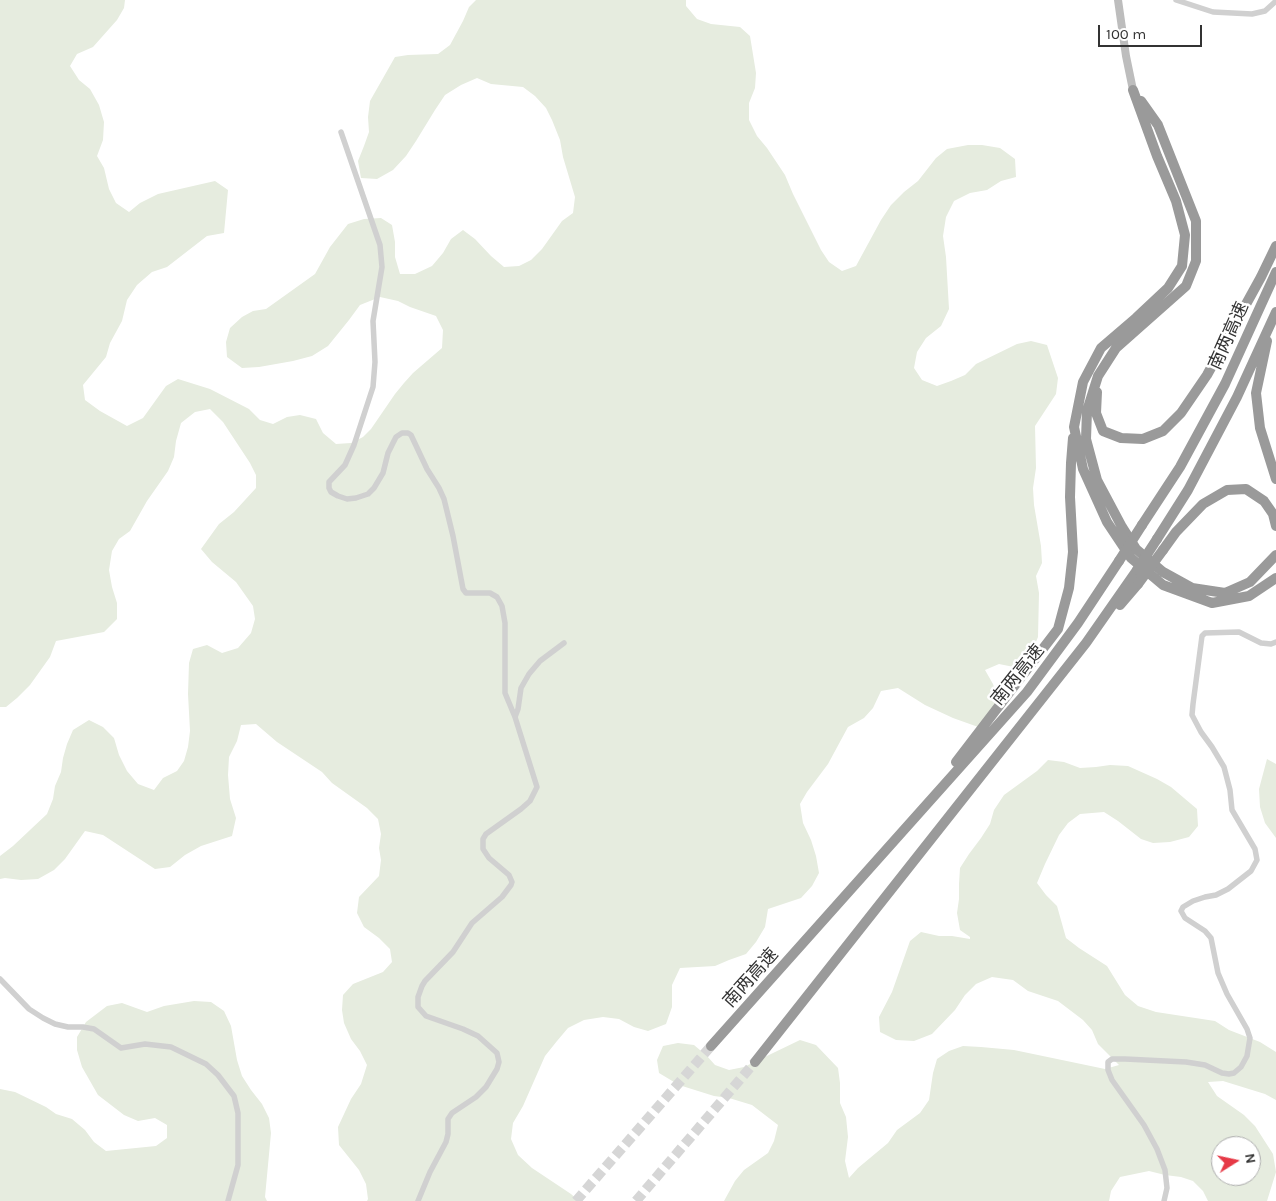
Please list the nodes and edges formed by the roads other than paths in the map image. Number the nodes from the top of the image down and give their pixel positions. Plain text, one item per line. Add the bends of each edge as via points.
1 (1118, 0) edge
2 (1176, 0) edge
3 (1276, 1) edge
4 (1133, 90) joint
5 (340, 132) dead end
6 (1276, 246) edge
7 (1276, 272) edge
8 (1274, 316) edge
9 (1094, 374) junction
10 (1074, 427) junction
11 (1276, 479) edge
12 (1276, 526) edge
13 (1276, 555) edge
14 (1276, 578) edge
15 (1276, 642) edge
16 (564, 643) dead end
17 (1086, 643) junction
18 (515, 717) junction
19 (906, 828) junction
20 (0, 979) edge
21 (711, 1046) tunnel mouth
22 (755, 1062) tunnel mouth
23 (228, 1201) edge
24 (418, 1201) edge
25 (1164, 1201) edge

1 - 4 street
2 - 3 street via 1213,12 1252,14 1265,11
4 - 9 highway via 1158,125 1196,221 1196,261 1186,286 1136,318 1101,348
5 - 18 street via 380,245 382,267 373,321 373,387 354,445 345,465 329,482 329,488 338,496 347,498 368,494 382,473 396,437 402,433 411,435 444,500 463,589 466,594 490,592 502,606 505,693
6 - 9 highway via 1207,375 1181,414 1163,431 1143,439 1121,438 1104,431 1096,413
7 - 19 highway, 南两高速, bridge via 1225,384 1180,467 1078,623 1027,692
8 - 11 highway via 1256,393 1260,428
8 - 17 highway, 南两高速, bridge via 1237,397 1188,490
9 - 10 highway via 1083,382
9 - 13 highway via 1086,439 1097,480 1136,549 1163,572 1192,588 1225,593 1250,582
10 - 14 highway via 1083,469 1107,522 1131,558 1163,585 1212,603 1249,596
10 - 19 highway via 1070,497 1073,552 1069,588 1058,629
12 - 17 highway, bridge via 1264,501 1246,489 1227,490 1203,504 1176,532 1138,584
15 - 25 street via 1261,643 1239,632 1205,633 1192,715 1224,767 1232,810 1256,849 1257,860 1251,871 1228,889 1205,896 1181,911 1185,918 1211,938 1218,974 1250,1038 1247,1056 1241,1067 1229,1074 1186,1062 1126,1058 1108,1062 1112,1080 1157,1149 1165,1170 1167,1188
16 - 18 street via 529,674 521,688
17 - 22 highway, 南两高速
18 - 24 street via 538,786 530,801 483,839 483,849 509,875 512,885 472,923 453,952 425,981 418,998 418,1007 426,1016 478,1036 497,1053 498,1069 476,1097 448,1119 446,1142
19 - 21 highway, 南两高速
20 - 23 street via 30,1009 54,1024 94,1029 121,1048 145,1044 171,1047 206,1064 218,1075 234,1096 238,1113 238,1165

